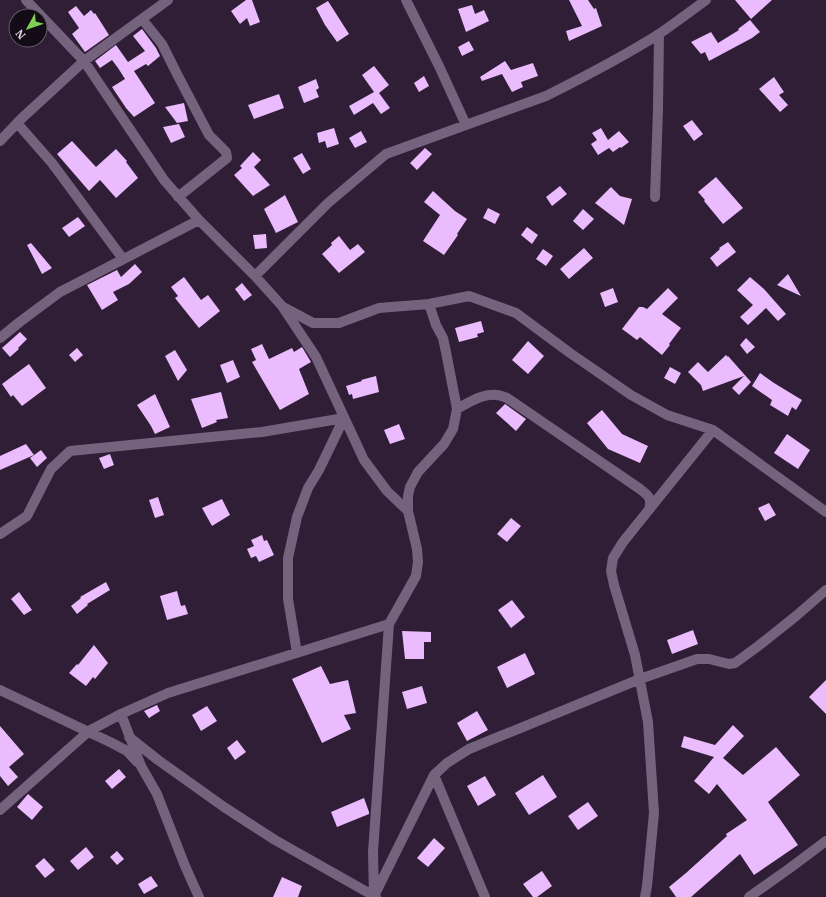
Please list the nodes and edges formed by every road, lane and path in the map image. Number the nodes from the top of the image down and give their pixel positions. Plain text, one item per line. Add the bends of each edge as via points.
1 (26, 0) edge
2 (406, 0) edge
3 (706, 0) edge
4 (165, 1) edge
5 (142, 19) junction
6 (659, 34) junction
7 (84, 61) junction
8 (17, 123) junction
9 (466, 125) junction
10 (0, 140) edge
11 (178, 197) junction
12 (655, 197) dead end
13 (199, 220) junction
14 (123, 259) junction
15 (256, 276) junction
16 (428, 304) junction
17 (282, 306) junction
18 (0, 338) edge
19 (457, 409) junction
20 (344, 418) junction
21 (713, 430) junction
22 (649, 510) junction
23 (408, 511) junction
24 (826, 512) edge
25 (0, 534) edge
26 (826, 590) edge
27 (389, 624) junction
28 (297, 653) junction
29 (640, 679) junction
30 (0, 690) edge
31 (121, 714) junction
32 (89, 731) junction
33 (129, 737) junction
34 (141, 766) junction
35 (434, 775) junction
36 (0, 810) edge
37 (826, 841) edge
38 (200, 897) edge
39 (374, 897) edge
40 (485, 897) edge
41 (645, 897) edge
42 (749, 897) edge

1 - 7 street
2 - 9 street
3 - 6 street
4 - 5 street
5 - 7 street
5 - 11 street via 162,44 209,135 226,152 227,158
6 - 9 street via 546,96
6 - 12 street
7 - 8 street
7 - 11 street
8 - 10 street
8 - 14 street via 52,163
9 - 15 street via 386,154 328,203
11 - 13 street
13 - 14 street
13 - 15 street
14 - 18 street via 60,292
15 - 17 street
16 - 17 street via 379,308 339,322 313,323
16 - 19 street via 443,338
16 - 21 street via 469,296 516,313 631,395 667,415
17 - 20 street via 316,357
19 - 22 street via 482,396 497,395 507,398 640,489 648,496 651,503
19 - 23 street via 453,429 444,444 418,472 410,487
20 - 23 street via 364,460 387,492
20 - 25 street via 262,432 70,451 51,469 27,516
20 - 28 street via 308,488 297,517 288,558 288,599
21 - 22 street
21 - 24 street
22 - 29 street via 613,558 611,571
23 - 27 street via 417,549 416,576
26 - 29 street via 735,663 697,659
27 - 28 street
27 - 39 street via 373,852
28 - 31 street via 168,693
29 - 35 street via 469,749
29 - 41 street via 648,722 654,813
30 - 32 street
31 - 32 street
31 - 33 street
32 - 34 street via 120,747
32 - 36 street
33 - 34 street
33 - 39 street via 224,807 280,843
34 - 38 street via 157,794
35 - 39 street
35 - 40 street
37 - 42 street

